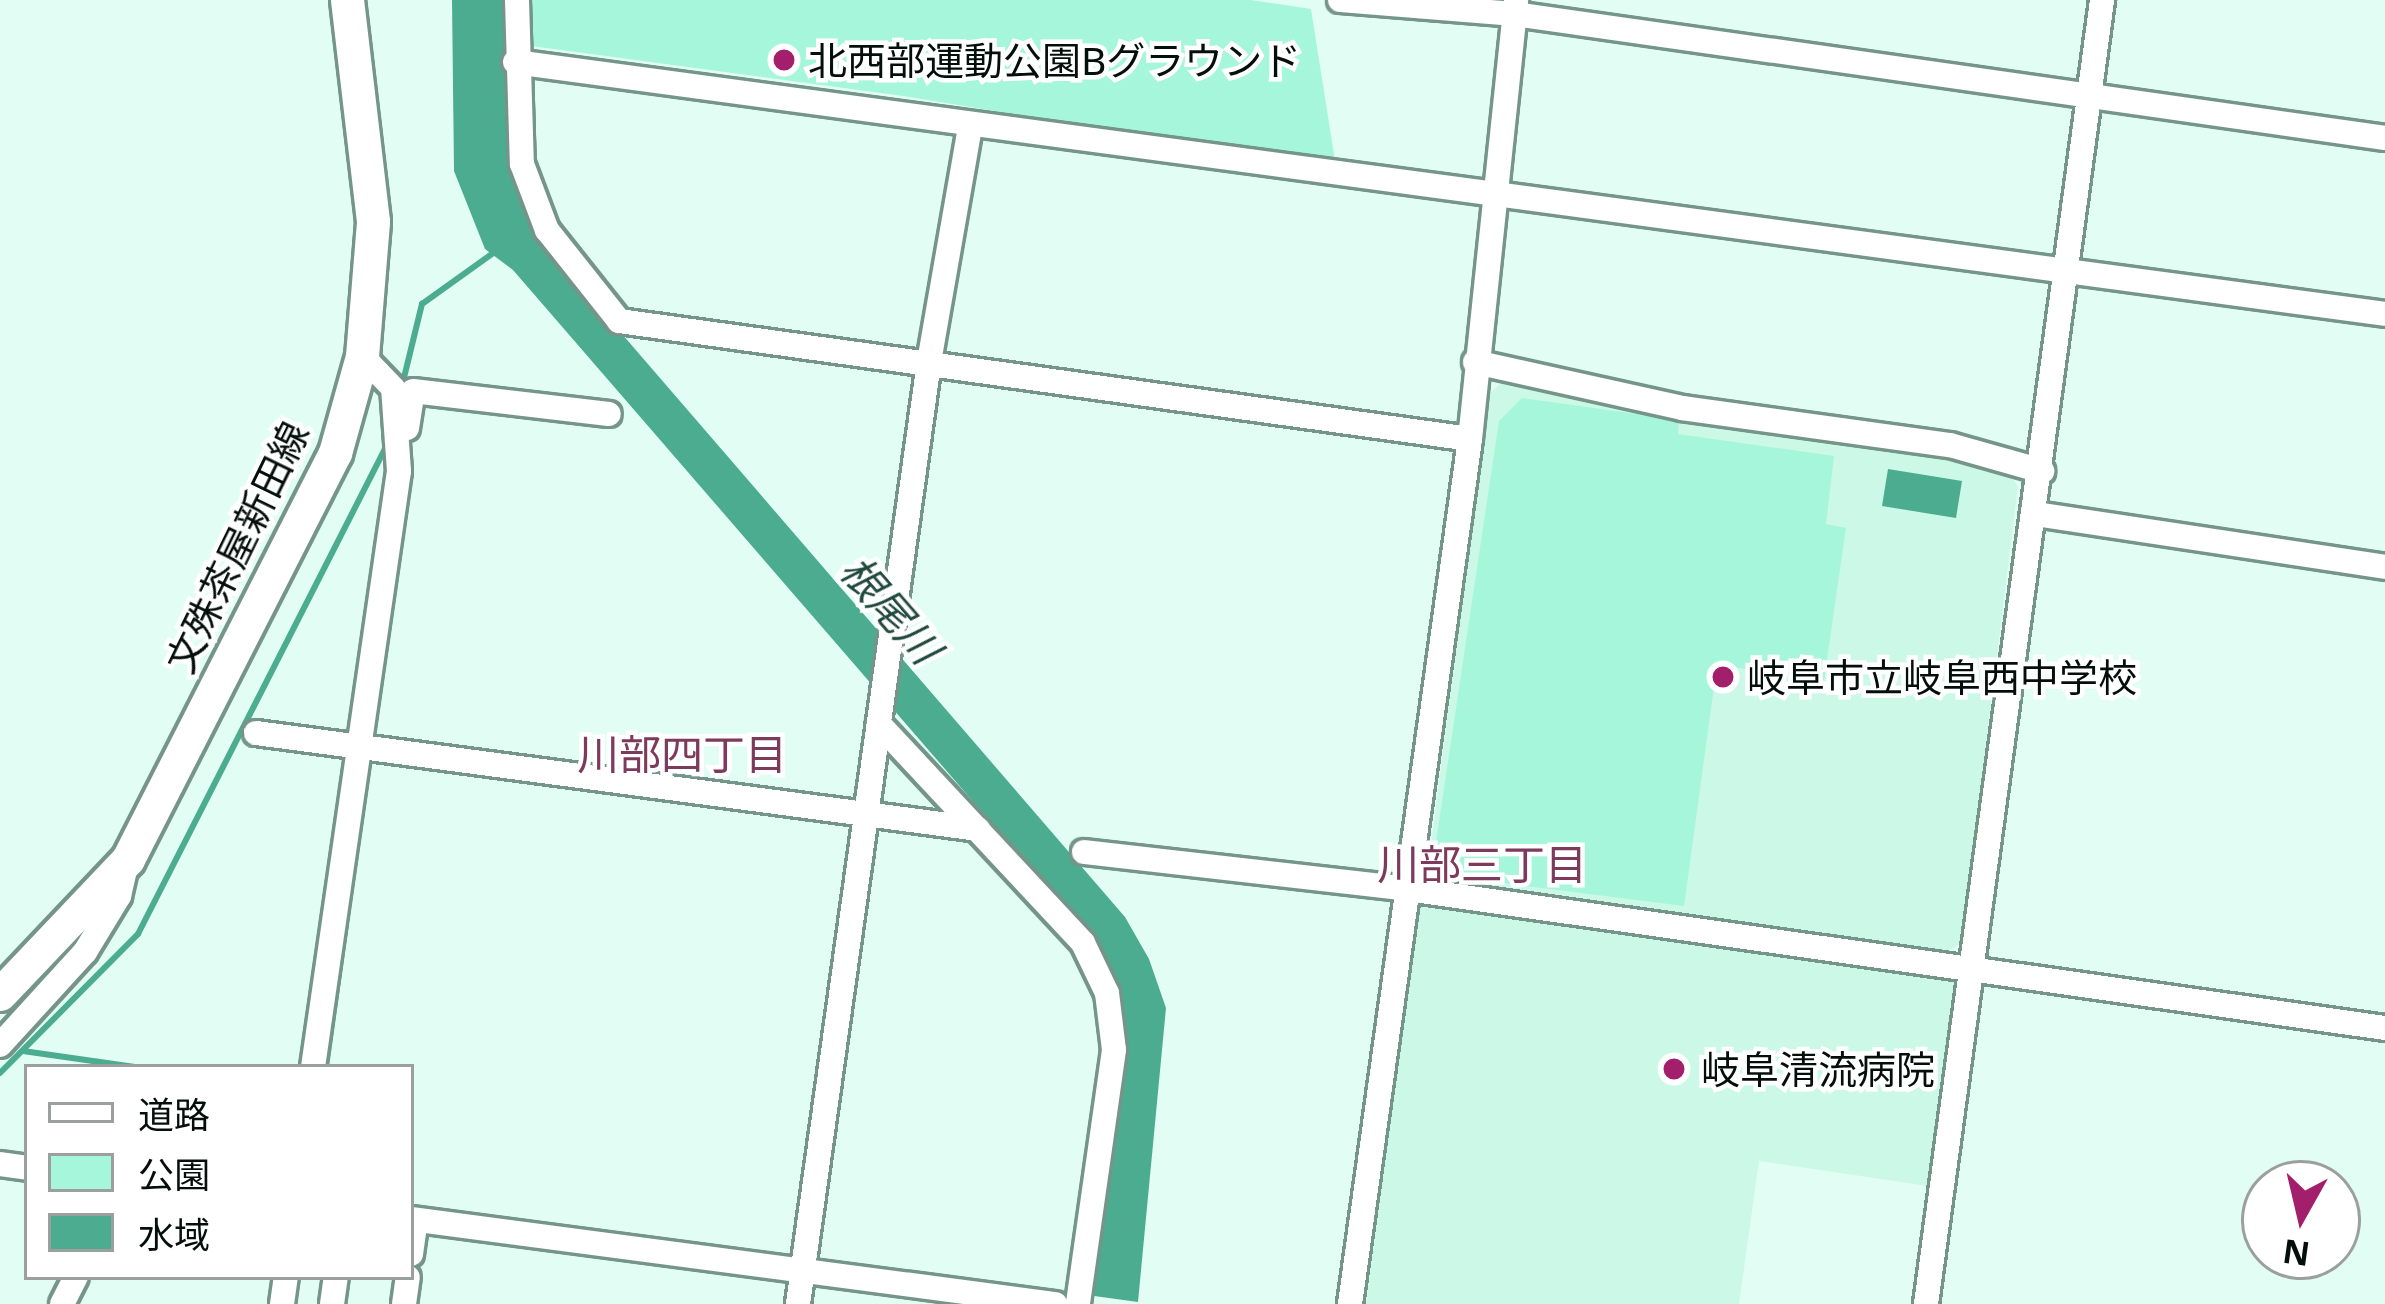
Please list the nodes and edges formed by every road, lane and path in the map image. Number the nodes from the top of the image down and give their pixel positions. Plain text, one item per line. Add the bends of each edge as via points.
1 (347, 0) edge
2 (517, 0) edge
3 (1340, 0) edge
4 (2102, 0) edge
5 (1515, 7) edge
6 (515, 62) junction
7 (2091, 97) junction
8 (970, 126) junction
9 (2385, 138) edge
10 (1492, 190) junction
11 (2070, 269) junction
12 (2385, 314) edge
13 (362, 356) junction
14 (929, 362) junction
15 (1475, 362) junction
16 (608, 414) dead end
17 (1470, 439) junction
18 (399, 471) junction
19 (2042, 471) junction
20 (2035, 514) junction
21 (2385, 567) edge
22 (880, 718) junction
23 (256, 733) dead end
24 (358, 747) junction
25 (865, 814) junction
26 (978, 829) junction
27 (1084, 852) dead end
28 (128, 860) junction
29 (1407, 889) junction
30 (1975, 969) junction
31 (0, 994) edge
32 (2385, 1028) edge
33 (0, 1045) edge
34 (313, 1064) edge
35 (414, 1220) edge
36 (802, 1270) junction
37 (937, 1296) edge
38 (1021, 1302) edge
39 (798, 1304) edge
40 (1055, 1304) edge
41 (1078, 1304) edge
42 (1350, 1304) edge
43 (1926, 1304) edge

1 - 13 main road, 文殊茶屋新田線 via 373,220
2 - 6 street
3 - 5 street
4 - 7 street
5 - 7 street
5 - 10 street
6 - 8 street
6 - 14 street via 522,164 548,230 619,321
7 - 9 street
7 - 11 street
8 - 10 street
8 - 14 street
10 - 11 street
10 - 15 street
11 - 12 street
11 - 19 street
13 - 18 street via 393,388
13 - 28 main road, 文殊茶屋新田線 via 335,453
14 - 17 street
14 - 22 street
15 - 17 street
15 - 19 street via 1682,408 1949,445
16 - 18 street via 413,391
17 - 29 street
18 - 24 street
19 - 20 street
20 - 21 street
20 - 30 street
22 - 25 street
22 - 26 street
23 - 24 street
24 - 25 street
24 - 34 street
25 - 26 street
25 - 36 street
26 - 41 street via 1083,943 1107,993 1114,1050
27 - 29 street
28 - 31 main road, 文殊茶屋新田線
28 - 33 street via 119,896 86,952
29 - 30 street
29 - 42 street
30 - 32 street
30 - 43 street
35 - 36 street
36 - 37 street
36 - 39 street
37 - 38 street
38 - 40 street

